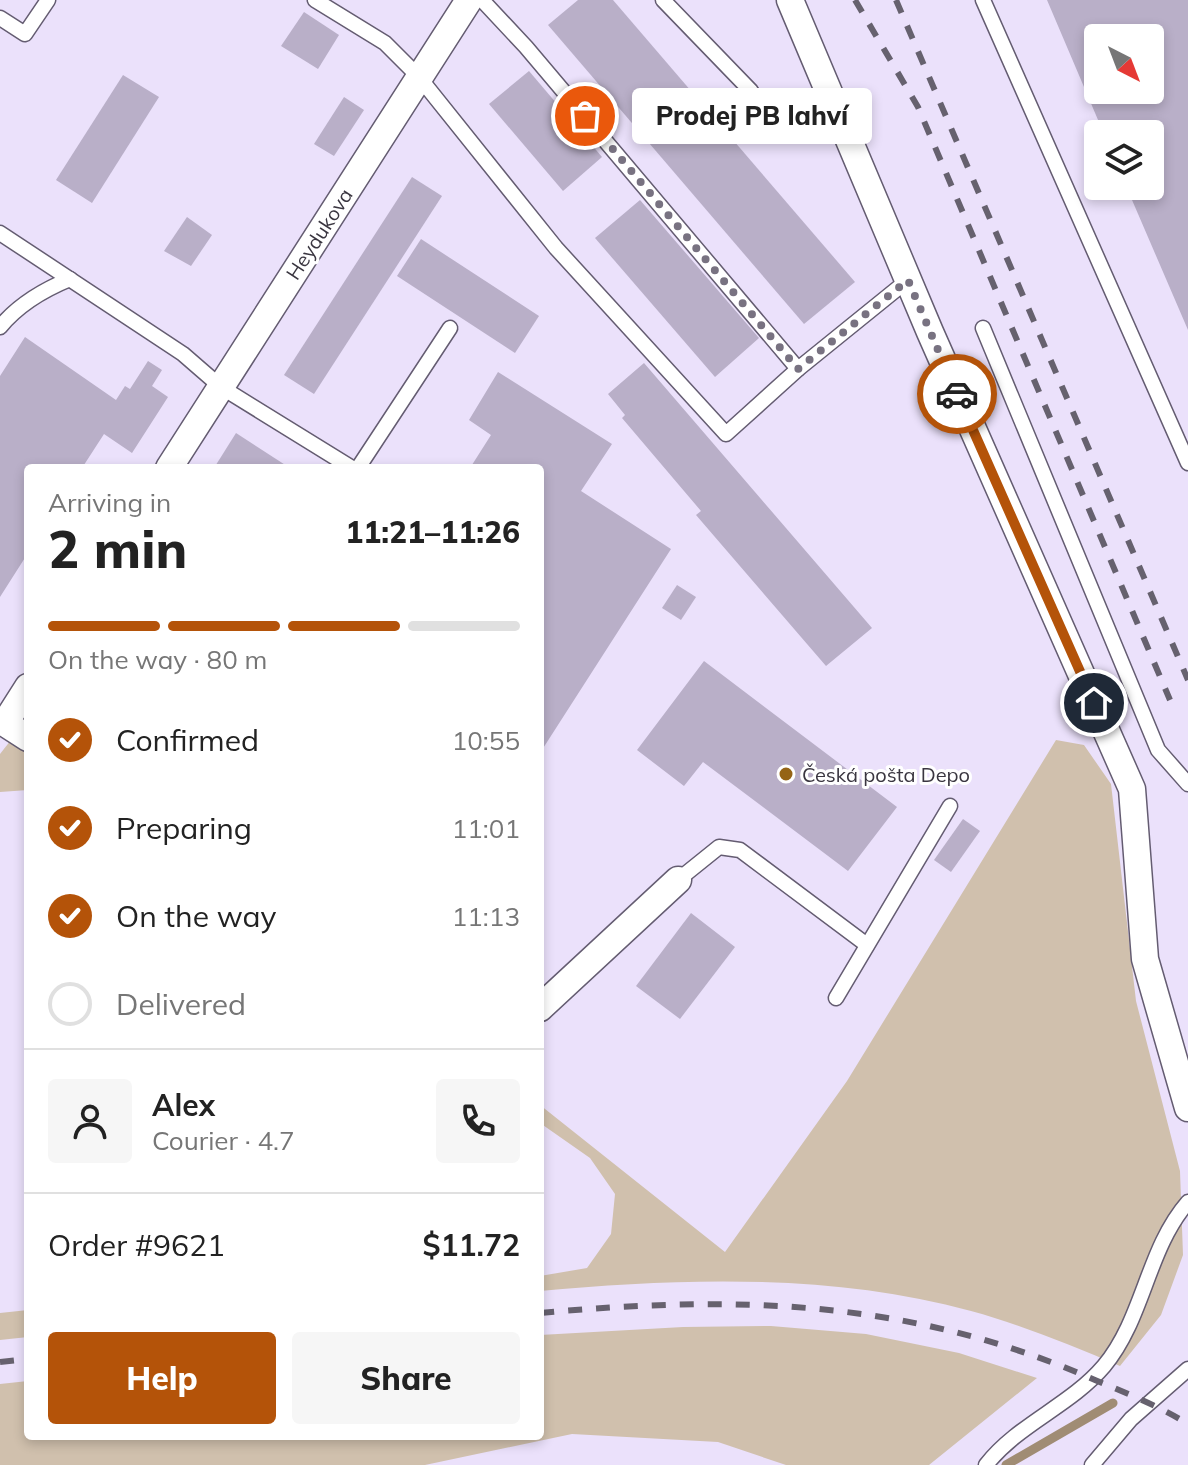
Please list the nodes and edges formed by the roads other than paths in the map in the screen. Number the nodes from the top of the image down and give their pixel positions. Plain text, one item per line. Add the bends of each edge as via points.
1 (48, 0) edge
2 (315, 0) edge
3 (469, 0) edge
4 (482, 0) edge
5 (663, 0) edge
6 (790, 0) edge
7 (983, 0) edge
8 (0, 18) edge
9 (419, 77) junction
10 (751, 91) dead end
11 (0, 233) edge
12 (70, 279) junction
13 (908, 280) junction
14 (0, 327) edge
15 (450, 328) dead end
16 (983, 328) dead end
17 (798, 369) junction
18 (221, 387) junction
19 (1188, 463) edge
20 (172, 464) edge
21 (348, 464) edge
22 (358, 464) edge
23 (24, 692) edge
24 (2, 722) edge
25 (24, 736) edge
26 (1188, 784) edge
27 (950, 806) dead end
28 (678, 880) joint
29 (867, 945) junction
30 (836, 998) dead end
31 (544, 1004) edge
32 (1188, 1108) edge
33 (1188, 1202) edge
34 (1188, 1369) edge
35 (986, 1465) edge
36 (1092, 1465) edge

1 - 8 lane via 25,34
2 - 9 lane via 385,43
3 - 9 street, Heydukova
4 - 17 lane
5 - 10 lane
6 - 13 street
7 - 19 lane
9 - 17 lane via 556,248 726,434
9 - 18 street, Heydukova
11 - 12 lane
12 - 14 lane via 43,290
12 - 18 lane via 183,354
13 - 17 lane
13 - 32 street via 1132,789 1145,959
15 - 22 lane
16 - 26 lane via 1158,750
18 - 20 street, Heydukova
18 - 21 lane
23 - 24 street
24 - 25 street
27 - 29 lane
28 - 29 lane via 719,847 740,850
28 - 31 street
29 - 30 lane
33 - 35 lane via 1169,1224 1135,1309 1104,1366
34 - 36 lane via 1131,1419

